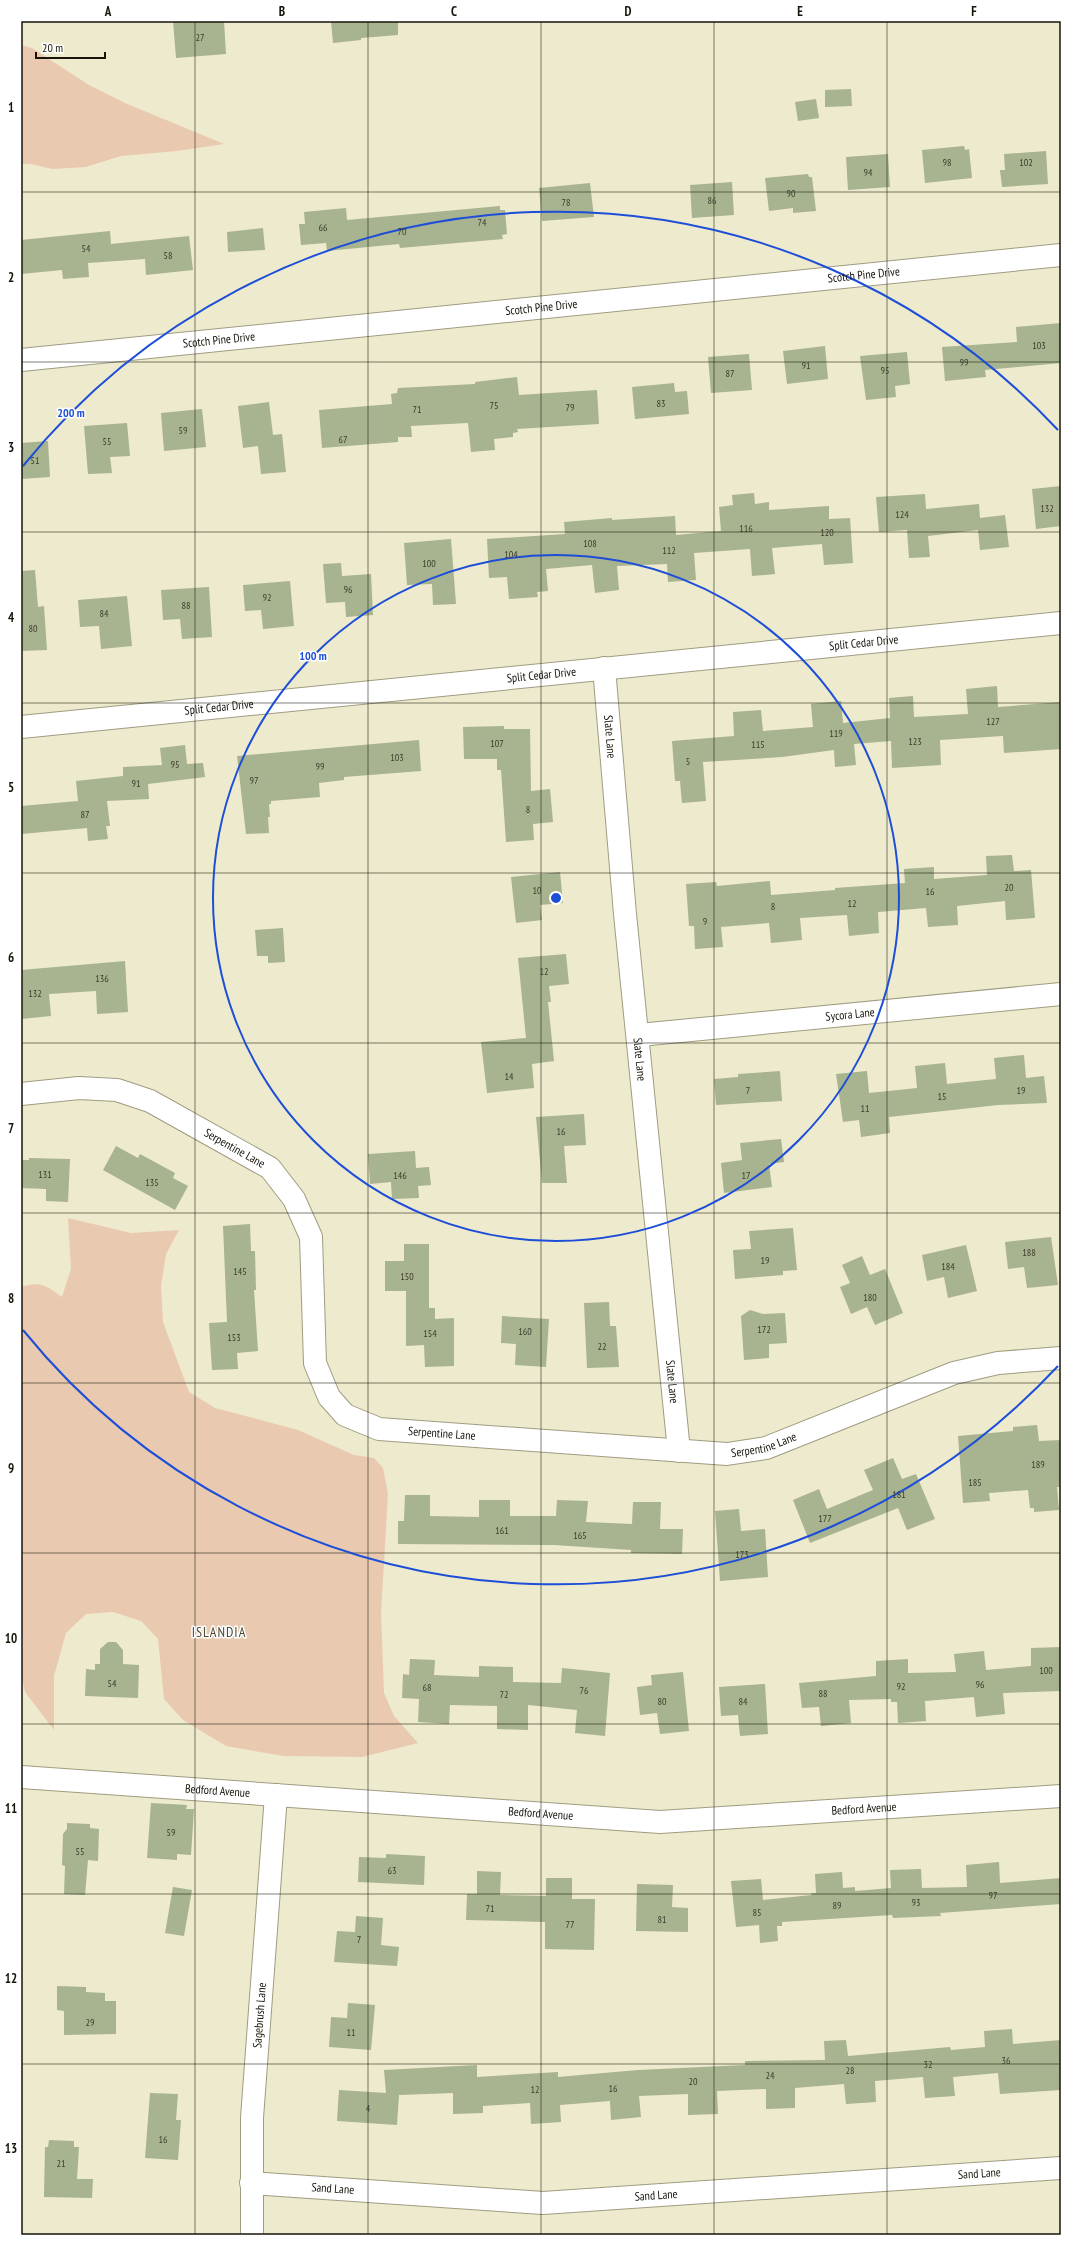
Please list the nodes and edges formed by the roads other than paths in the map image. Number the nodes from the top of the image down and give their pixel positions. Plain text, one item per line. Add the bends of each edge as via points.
1 (1061, 255) edge
2 (21, 360) edge
3 (1061, 623) edge
4 (604, 668) junction
5 (21, 727) edge
6 (1061, 994) edge
7 (638, 1035) junction
8 (21, 1094) edge
9 (1061, 1358) edge
10 (679, 1451) junction
11 (21, 1777) edge
12 (276, 1795) junction
13 (1061, 1796) edge
14 (1061, 2168) edge
15 (251, 2183) junction
16 (252, 2235) edge

1 - 2 street, Scotch Pine Drive
3 - 4 street, Split Cedar Drive
4 - 5 street, Split Cedar Drive
4 - 7 street, Slate Lane
6 - 7 street, Sycora Lane
7 - 10 street, Slate Lane
8 - 10 street, Serpentine Lane via 79,1088 117,1090 150,1101 270,1168 294,1199 311,1237 315,1363 329,1397 345,1415 379,1429
9 - 10 street, Serpentine Lane via 998,1363 954,1373 766,1448 727,1454
11 - 12 street, Bedford Avenue
12 - 13 street, Bedford Avenue via 660,1822
12 - 15 street, Sagebrush Lane via 252,2118
14 - 15 street, Sand Lane via 543,2203
15 - 16 street, Sagebrush Lane

